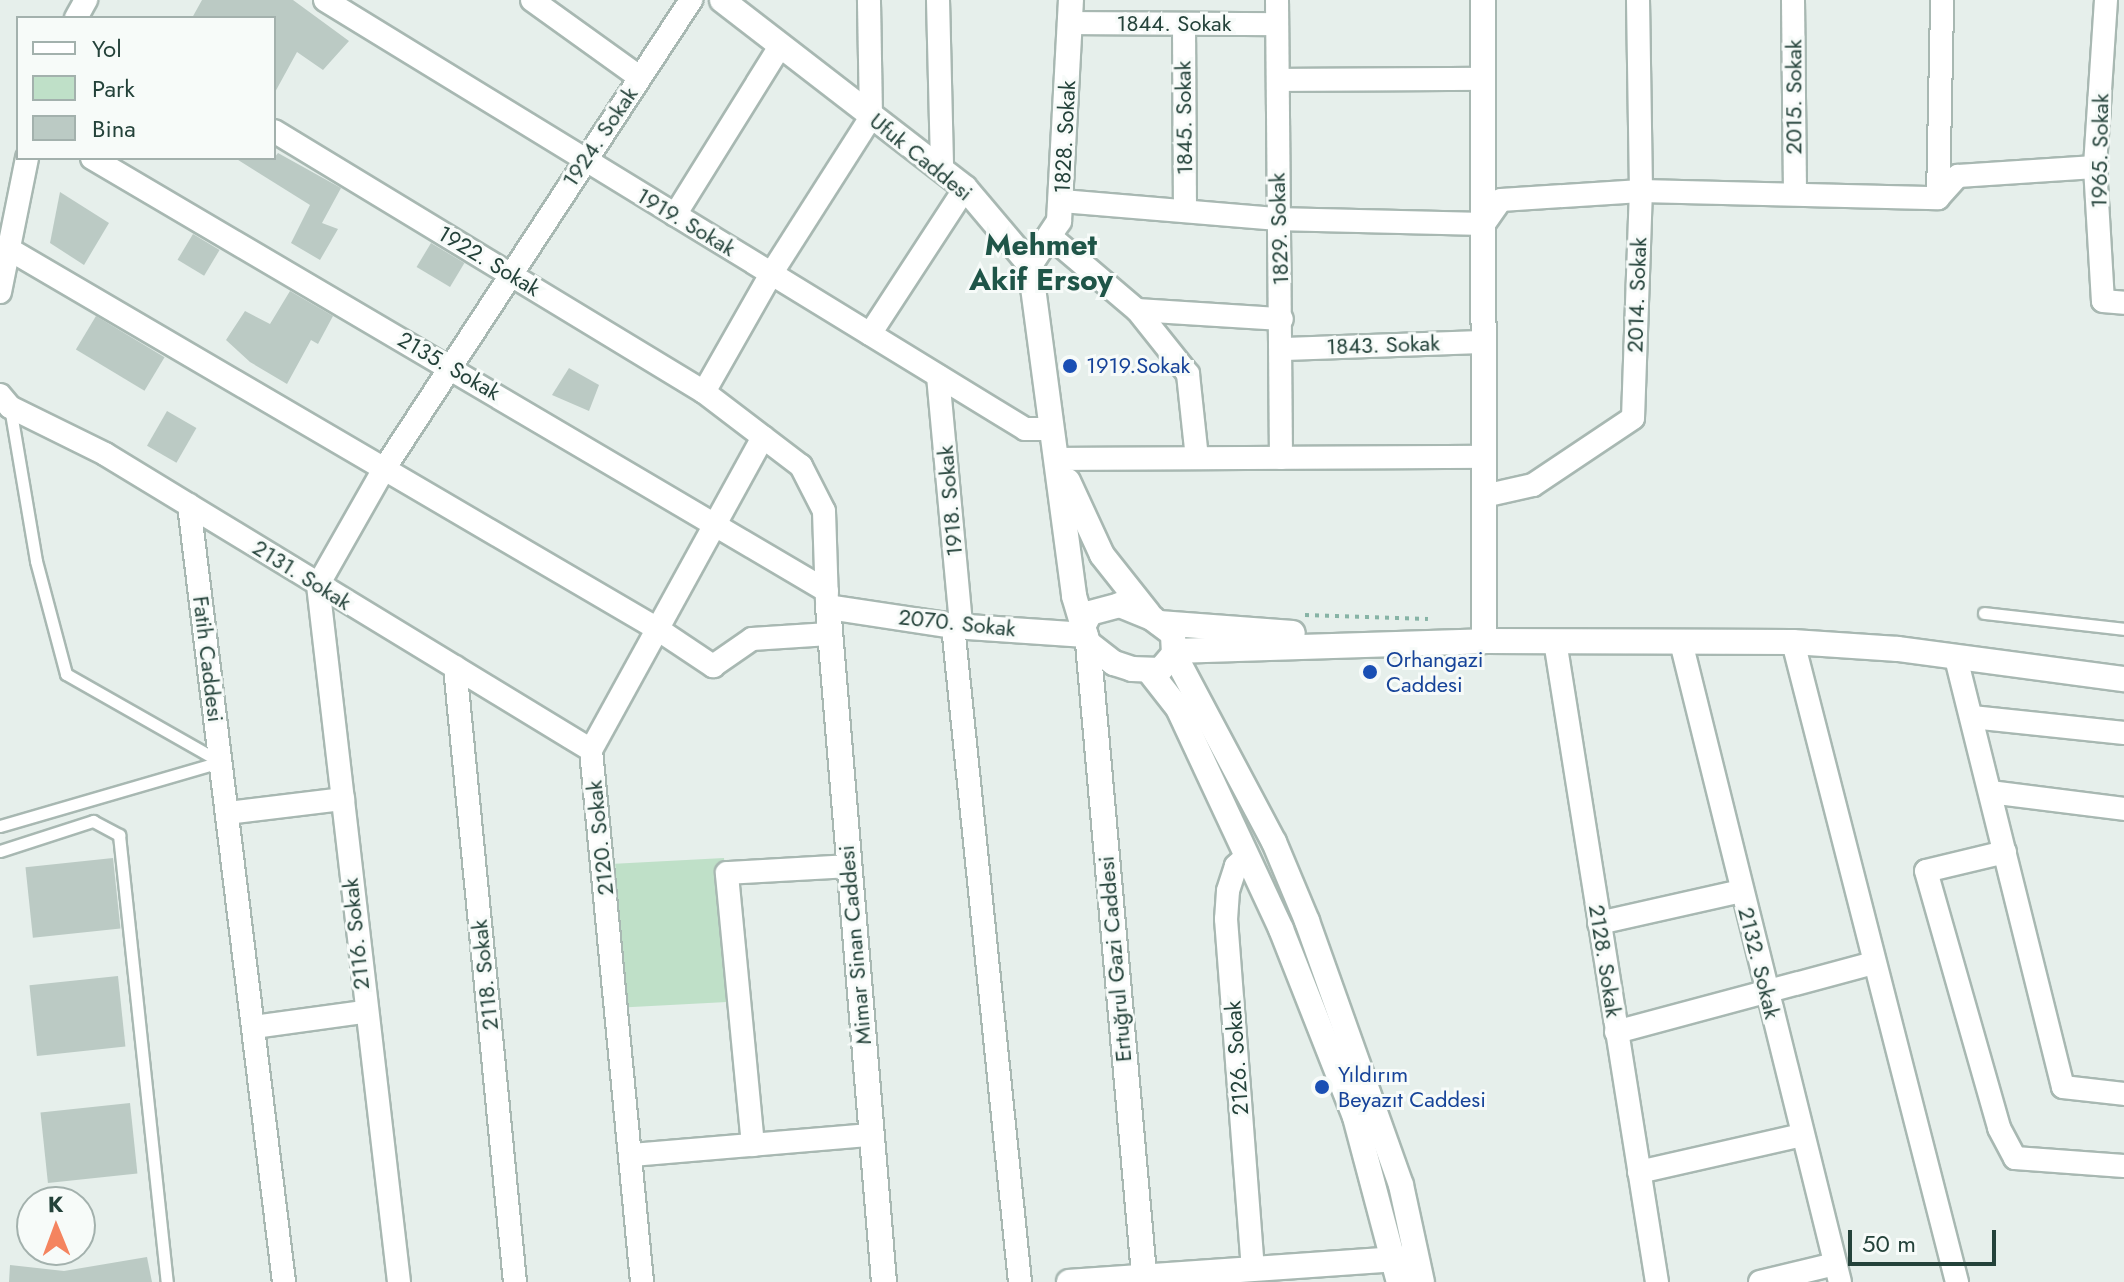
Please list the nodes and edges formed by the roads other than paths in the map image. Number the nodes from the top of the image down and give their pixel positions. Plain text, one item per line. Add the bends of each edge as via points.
1 (325, 0) edge
2 (532, 0) edge
3 (691, 0) edge
4 (869, 0) edge
5 (938, 0) edge
6 (1277, 0) edge
7 (1483, 0) edge
8 (1638, 0) edge
9 (1793, 0) edge
10 (1942, 0) edge
11 (2106, 0) edge
12 (724, 1) edge
13 (1071, 12) edge
14 (1184, 24) junction
15 (1277, 24) junction
16 (780, 46) junction
17 (639, 77) junction
18 (1483, 79) junction
19 (1279, 80) junction
20 (871, 117) junction
21 (276, 132) edge
22 (584, 159) junction
23 (27, 160) edge
24 (95, 160) edge
25 (2095, 167) junction
26 (942, 168) junction
27 (965, 188) junction
28 (1641, 191) junction
29 (1795, 194) junction
30 (1938, 198) junction
31 (1062, 201) junction
32 (1185, 211) junction
33 (675, 215) junction
34 (1275, 219) junction
35 (1484, 224) junction
36 (1052, 238) junction
37 (7, 248) junction
38 (1030, 265) junction
39 (510, 274) junction
40 (771, 274) junction
41 (0, 292) edge
42 (2114, 302) edge
43 (1137, 310) junction
44 (1282, 319) junction
45 (870, 334) junction
46 (1484, 342) junction
47 (1282, 349) junction
48 (450, 367) junction
49 (938, 376) junction
50 (0, 381) edge
51 (704, 392) junction
52 (5, 401) edge
53 (1052, 429) junction
54 (763, 437) junction
55 (1484, 457) junction
56 (1197, 458) junction
57 (1281, 458) junction
58 (1058, 459) junction
59 (384, 469) junction
60 (1484, 496) junction
61 (189, 505) junction
62 (712, 523) junction
63 (318, 585) junction
64 (827, 599) junction
65 (1984, 613) dead end
66 (1156, 621) junction
67 (957, 626) junction
68 (656, 628) junction
69 (2124, 629) edge
70 (829, 634) junction
71 (1086, 634) junction
72 (1484, 641) junction
73 (1555, 641) junction
74 (1681, 642) junction
75 (1793, 642) junction
76 (1174, 652) junction
77 (1956, 658) junction
78 (455, 667) junction
79 (1149, 671) junction
80 (2124, 679) edge
81 (1972, 717) junction
82 (2124, 733) edge
83 (591, 750) junction
84 (221, 762) junction
85 (1990, 792) junction
86 (343, 799) junction
87 (2124, 809) edge
88 (227, 813) junction
89 (0, 826) edge
90 (0, 851) edge
91 (2005, 852) junction
92 (1247, 856) junction
93 (848, 866) junction
94 (1741, 891) junction
95 (1599, 923) junction
96 (1874, 963) junction
97 (1767, 994) junction
98 (364, 1012) junction
99 (254, 1027) junction
100 (1616, 1032) junction
101 (2124, 1094) edge
102 (871, 1135) junction
103 (1802, 1135) junction
104 (753, 1145) junction
105 (631, 1155) junction
106 (2124, 1166) edge
107 (1639, 1172) junction
108 (1837, 1273) edge
109 (1255, 1274) edge
110 (1411, 1274) edge
111 (1145, 1278) edge
112 (167, 1282) edge
113 (284, 1282) edge
114 (399, 1282) edge
115 (515, 1282) edge
116 (642, 1282) edge
117 (884, 1282) edge
118 (1020, 1282) edge
119 (1069, 1282) edge
120 (1657, 1282) edge
121 (1760, 1282) edge
122 (1957, 1282) edge

1 - 22 street, 1919. Sokak
2 - 17 street
3 - 17 street, 1924. Sokak
4 - 20 street
5 - 26 street
6 - 15 street, 1829. Sokak
7 - 18 street
8 - 28 street, 2014. Sokak
9 - 29 street, 2015. Sokak
10 - 30 street
11 - 25 street, 1965. Sokak
12 - 16 street, Ufuk Caddesi
13 - 14 street, 1844. Sokak
13 - 31 street, 1828. Sokak
14 - 15 street, 1844. Sokak
14 - 32 street, 1845. Sokak
15 - 19 street, 1829. Sokak
16 - 20 street, Ufuk Caddesi
16 - 33 street
17 - 22 street, 1924. Sokak
18 - 19 street
18 - 35 street
19 - 34 street, 1829. Sokak
20 - 26 street, Ufuk Caddesi
20 - 40 street
21 - 39 street, 1922. Sokak
22 - 33 street, 1919. Sokak
22 - 39 street, 1924. Sokak
23 - 37 street
24 - 48 street, 2135. Sokak
25 - 30 street via 1958,176
25 - 42 street, 1965. Sokak
26 - 27 street, Ufuk Caddesi
27 - 38 street, Ufuk Caddesi
27 - 45 street
28 - 29 street
28 - 35 street via 1501,200
28 - 60 street, 2014. Sokak via 1633,418 1533,485
29 - 30 street
31 - 32 street
31 - 36 street, 1828. Sokak
32 - 34 street
33 - 40 street, 1919. Sokak
34 - 35 street
34 - 44 street, 1829. Sokak
35 - 46 street
36 - 38 street, 1828. Sokak
36 - 43 street
37 - 41 street
37 - 59 street
38 - 53 street
39 - 48 street, 1924. Sokak
39 - 51 street, 1922. Sokak
40 - 45 street, 1919. Sokak
40 - 51 street
43 - 44 street
43 - 56 street via 1188,374
44 - 47 street, 1829. Sokak
45 - 49 street, 1919. Sokak
46 - 47 street, 1843. Sokak
46 - 55 street
47 - 57 street, 1829. Sokak
48 - 59 street, 1924. Sokak
48 - 62 street, 2135. Sokak
49 - 53 street, 1919. Sokak via 1025,429
49 - 67 street, 1918. Sokak
50 - 52 street
51 - 54 street, 1922. Sokak
52 - 61 street, 2131. Sokak
52 - 84 lane via 36,561 66,674
53 - 58 street
54 - 62 street, 2120. Sokak
54 - 64 street, 1922. Sokak via 801,466 824,511
55 - 57 street
55 - 60 street
56 - 57 street
56 - 58 street
58 - 66 street via 1102,555
58 - 71 street, Ertuğrul Gazi Caddesi via 1074,596
59 - 63 street, 1924. Sokak
59 - 68 street
60 - 72 street
61 - 63 street, 2131. Sokak
61 - 84 street, Fatih Caddesi
62 - 64 street, 2135. Sokak via 805,578
62 - 68 street, 2120. Sokak
63 - 78 street, 2131. Sokak
63 - 86 street, 2116. Sokak
64 - 67 street, 2070. Sokak
64 - 70 street, Mimar Sinan Caddesi
65 - 69 lane
66 - 71 street via 1106,606 1090,613
66 - 72 street
66 - 76 street via 1176,640
67 - 71 street, 2070. Sokak
67 - 118 street, 1918. Sokak
68 - 70 street via 713,666 752,639
68 - 83 street, 2120. Sokak
70 - 93 street, Mimar Sinan Caddesi
71 - 79 street via 1114,663
71 - 111 street, Ertuğrul Gazi Caddesi
72 - 73 street
72 - 76 street
73 - 74 street
73 - 95 street, 2128. Sokak
74 - 75 street
74 - 94 street, 2132. Sokak
75 - 77 street
75 - 96 street
76 - 79 street via 1167,665
76 - 110 street via 1274,842 1307,921 1374,1103
77 - 80 street
77 - 81 street
78 - 83 street, 2131. Sokak
78 - 115 street, 2118. Sokak
79 - 92 street via 1178,708
81 - 82 street
81 - 85 street
83 - 105 street, 2120. Sokak
84 - 88 street, Fatih Caddesi
84 - 89 lane
85 - 87 street
85 - 91 street
86 - 88 street
86 - 98 street, 2116. Sokak
88 - 99 street, Fatih Caddesi
90 - 112 lane via 93,821 119,835
91 - 101 street via 2063,1087
91 - 106 street via 1926,871 1999,1128 2015,1158
92 - 109 street, 2126. Sokak via 1232,878 1226,919
92 - 110 street via 1355,1117
93 - 102 street, Mimar Sinan Caddesi
93 - 104 street via 727,873
94 - 95 street
94 - 97 street, 2132. Sokak
95 - 100 street, 2128. Sokak
96 - 97 street
96 - 122 street
97 - 100 street
97 - 103 street, 2132. Sokak
98 - 99 street
98 - 114 street, 2116. Sokak
99 - 113 street, Fatih Caddesi
100 - 107 street, 2128. Sokak
102 - 104 street
102 - 117 street, Mimar Sinan Caddesi
103 - 107 street
103 - 108 street, 2132. Sokak
104 - 105 street
105 - 116 street, 2120. Sokak
107 - 120 street, 2128. Sokak
108 - 121 street
109 - 110 street
109 - 111 street
111 - 119 street

